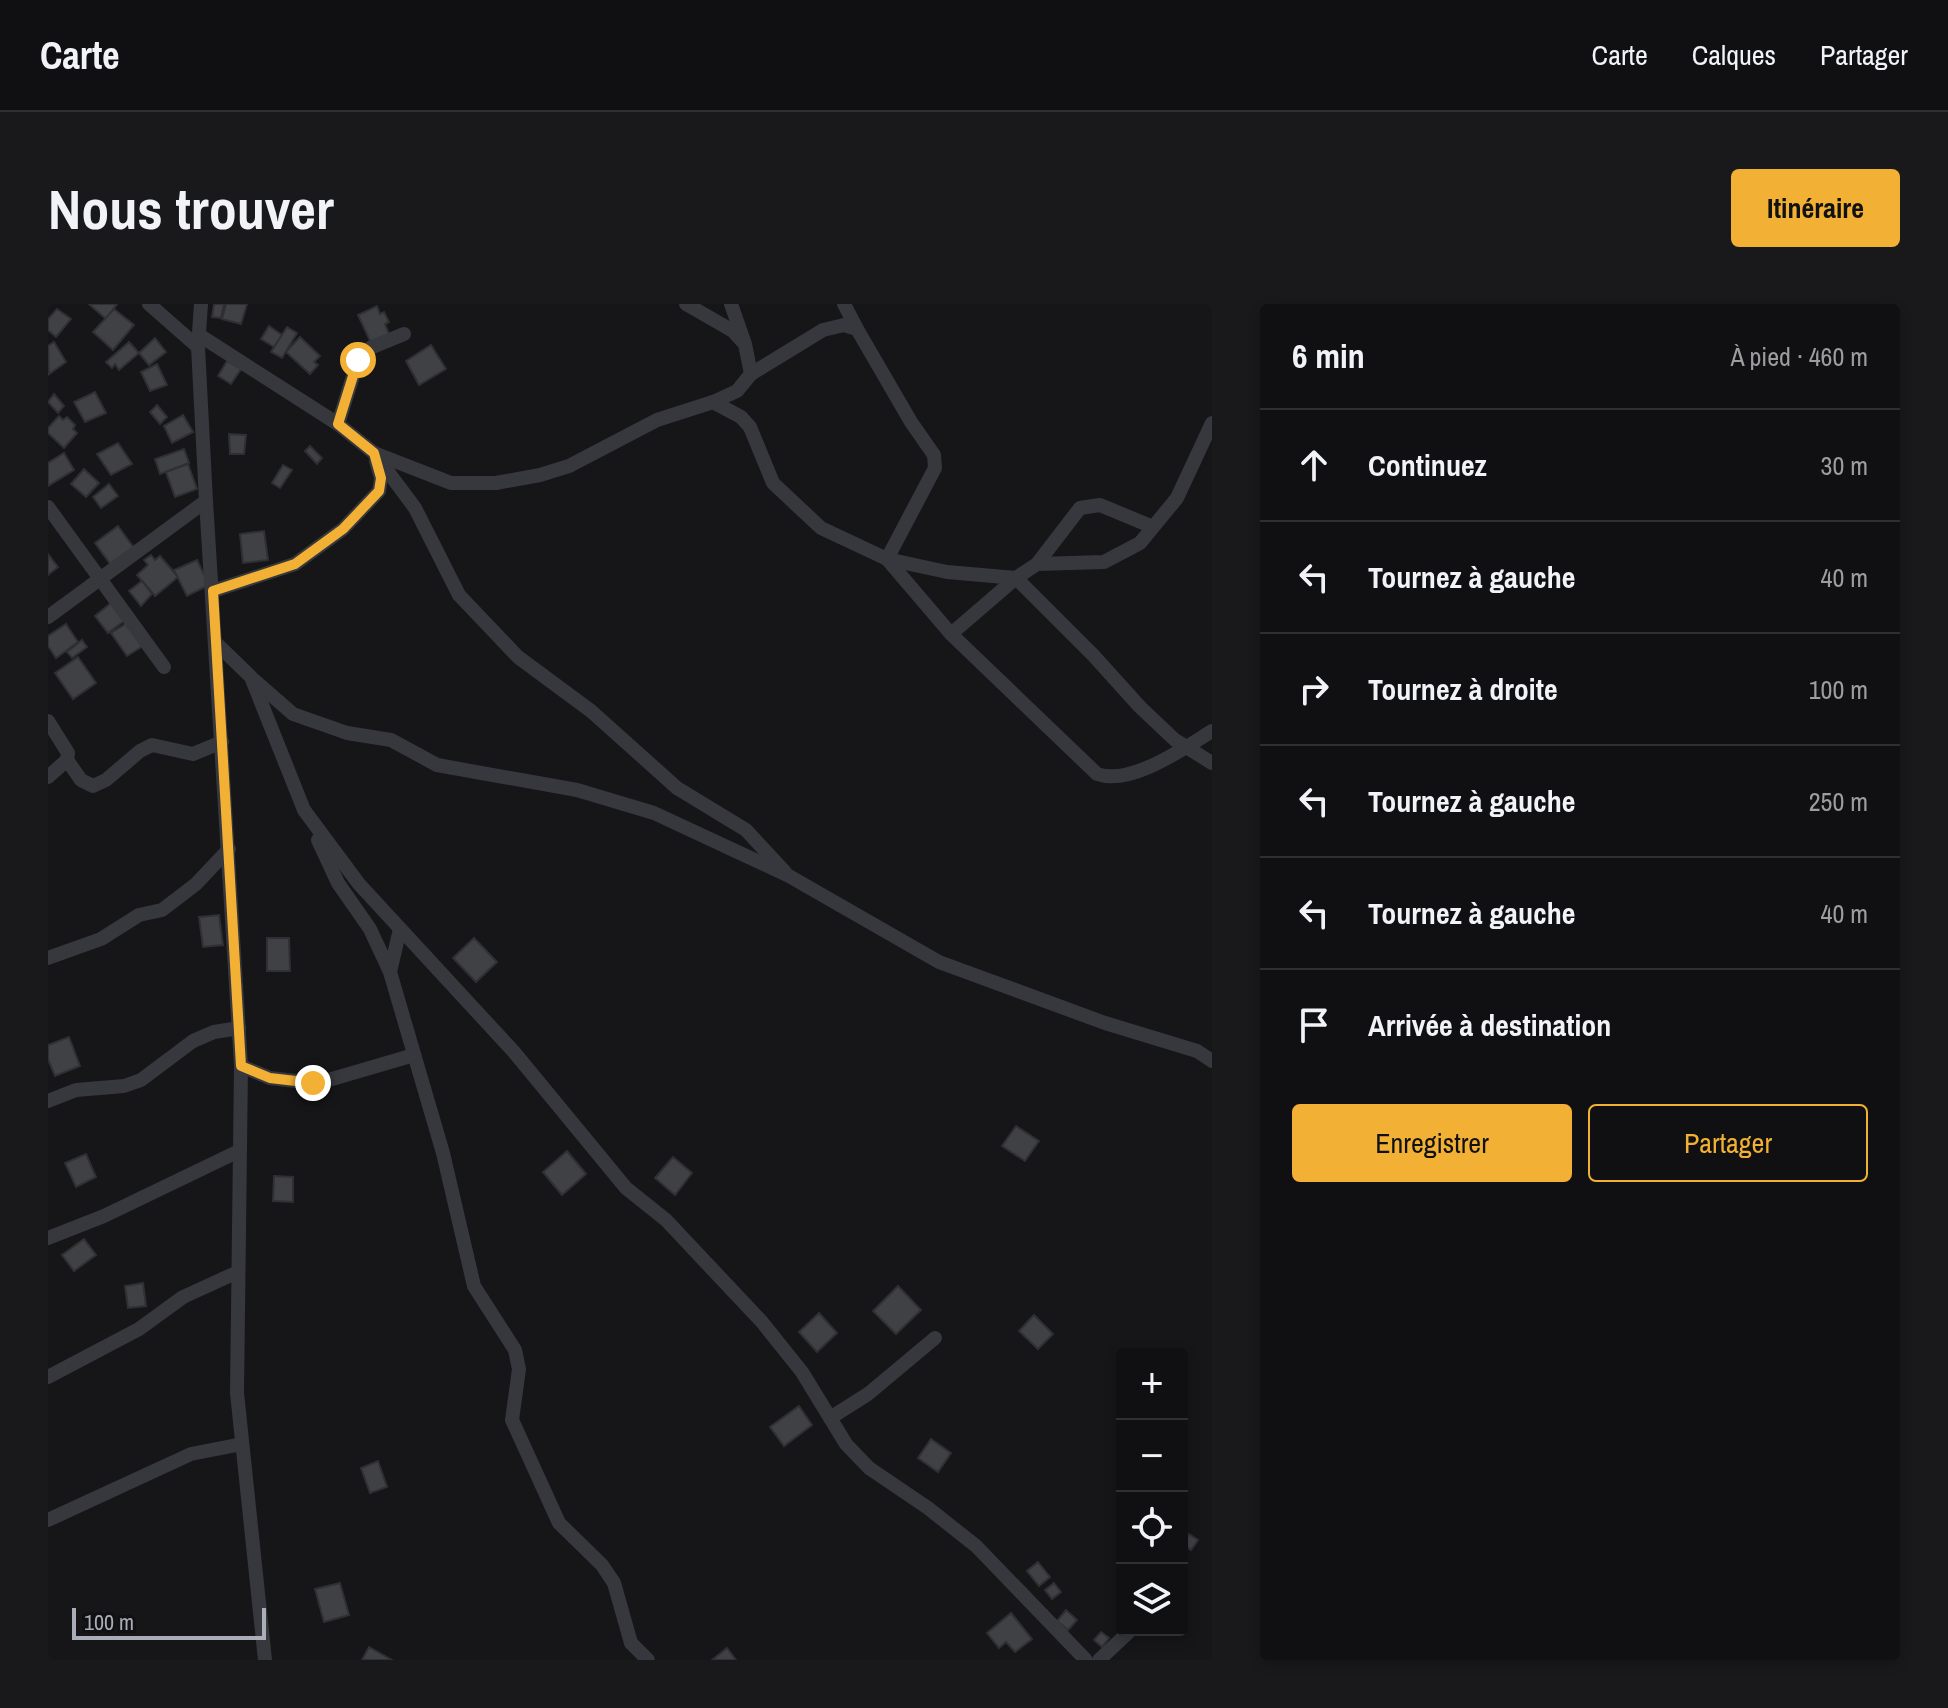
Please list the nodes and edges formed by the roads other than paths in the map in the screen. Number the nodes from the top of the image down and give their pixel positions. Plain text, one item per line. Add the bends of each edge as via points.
1 (149, 304) edge
2 (201, 304) edge
3 (686, 304) edge
4 (731, 304) edge
5 (844, 304) edge
6 (857, 329) junction
7 (404, 334) dead end
8 (198, 341) junction
9 (745, 344) junction
10 (751, 374) junction
11 (713, 402) junction
12 (1212, 423) edge
13 (338, 424) junction
14 (374, 453) junction
15 (206, 501) junction
16 (48, 507) edge
17 (1153, 527) junction
18 (887, 559) junction
19 (1037, 564) junction
20 (1016, 578) junction
21 (99, 580) junction
22 (213, 591) junction
23 (48, 617) edge
24 (951, 634) junction
25 (217, 644) junction
26 (164, 667) dead end
27 (251, 677) junction
28 (48, 721) edge
29 (1212, 731) edge
30 (222, 742) junction
31 (1186, 747) junction
32 (67, 760) junction
33 (1212, 763) edge
34 (48, 777) edge
35 (304, 810) junction
36 (229, 849) junction
37 (789, 876) junction
38 (400, 929) junction
39 (48, 958) edge
40 (390, 972) junction
41 (239, 1028) junction
42 (414, 1055) junction
43 (1212, 1061) edge
44 (241, 1066) junction
45 (332, 1079) dead end
46 (313, 1083) dead end
47 (48, 1101) edge
48 (239, 1151) junction
49 (48, 1238) edge
50 (238, 1272) junction
51 (935, 1338) dead end
52 (48, 1377) edge
53 (830, 1418) junction
54 (242, 1444) junction
55 (48, 1520) edge
56 (1125, 1636) edge
57 (265, 1660) edge
58 (648, 1660) edge
59 (1086, 1660) edge
60 (1099, 1660) edge

1 - 8 street
2 - 8 street
3 - 9 street via 733,331
4 - 9 street
5 - 6 street
6 - 10 street via 844,325 823,330
6 - 18 street via 934,455 935,468
7 - 13 street via 370,348 358,360
8 - 13 street
8 - 15 street
9 - 10 street
10 - 11 street via 737,391
11 - 14 street via 657,420 569,466 496,483 451,483
11 - 18 street via 750,427 773,483 821,528
12 - 17 street via 1177,498
13 - 14 street
14 - 22 street via 379,491 343,529 295,564
14 - 37 street via 415,508 459,595 518,657 591,711 677,788 746,830
15 - 21 street
15 - 22 street
16 - 21 street
17 - 19 street via 1140,543 1104,562
17 - 19 street via 1100,505 1080,508
18 - 20 street via 947,572
18 - 24 street
19 - 20 street
20 - 24 street
20 - 31 street via 1140,707
21 - 23 street
21 - 26 street
22 - 25 street
24 - 31 street via 1097,774 1108,778 1142,770
25 - 27 street
25 - 30 street
27 - 35 street
27 - 37 street via 293,714 347,733 391,740 437,765 577,790 654,813
28 - 32 street
29 - 31 street
30 - 32 street via 193,754 152,745 93,786 81,780
30 - 36 street
31 - 33 street
32 - 34 street
35 - 38 street
35 - 40 street via 338,883 370,929
36 - 39 street via 162,910 139,915 101,939
36 - 41 street
37 - 43 street via 939,962 1197,1051
38 - 40 street
38 - 53 street via 514,1052 626,1188 666,1220 762,1322
40 - 42 street
41 - 44 street
41 - 47 street via 193,1041 141,1080 76,1090
42 - 45 street
42 - 58 street via 474,1286 515,1350 519,1369 512,1420 559,1523 614,1583 631,1643
44 - 46 street via 270,1078
44 - 48 street
48 - 49 street
48 - 50 street
50 - 52 street via 183,1297 129,1335
50 - 54 street
51 - 53 street
53 - 59 street via 869,1468 976,1546
54 - 55 street via 191,1454
54 - 57 street
56 - 60 street

